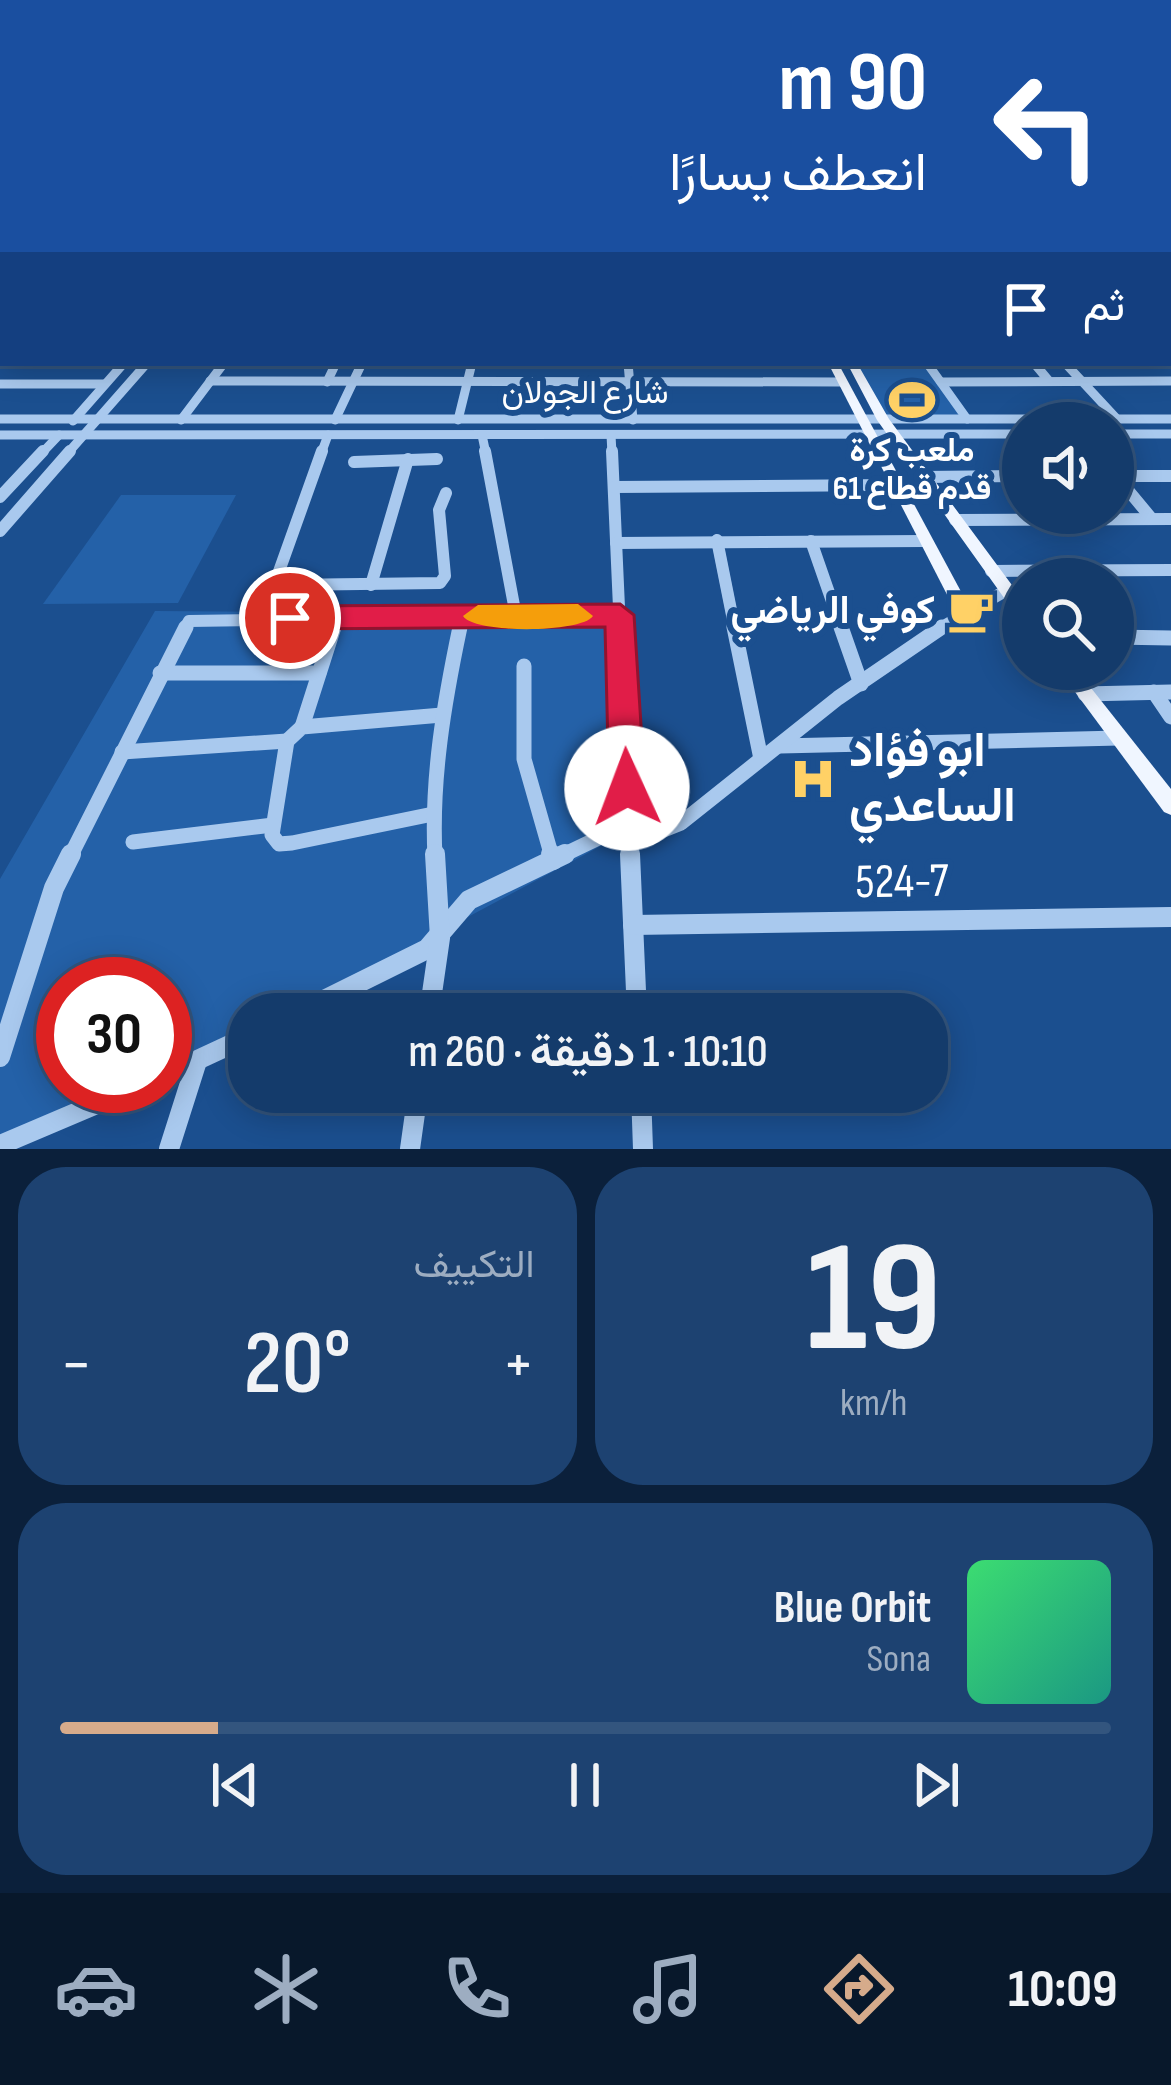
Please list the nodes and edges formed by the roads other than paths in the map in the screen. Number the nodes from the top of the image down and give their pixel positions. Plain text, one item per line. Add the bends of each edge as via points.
1 (121, 366) edge
2 (144, 366) edge
3 (222, 366) edge
4 (335, 366) edge
5 (360, 366) edge
6 (471, 366) edge
7 (628, 366) edge
8 (834, 366) edge
9 (854, 366) edge
10 (929, 366) edge
11 (1036, 366) edge
12 (1068, 366) edge
13 (1171, 380) edge
14 (1048, 381) junction
15 (1082, 381) junction
16 (210, 382) junction
17 (327, 382) junction
18 (352, 382) junction
19 (842, 382) junction
20 (941, 382) junction
21 (466, 383) junction
22 (630, 383) junction
23 (0, 384) edge
24 (104, 385) junction
25 (1101, 402) edge
26 (0, 419) edge
27 (967, 419) junction
28 (1002, 419) edge
29 (1134, 419) edge
30 (1171, 419) edge
31 (74, 420) junction
32 (97, 420) junction
33 (181, 420) junction
34 (335, 420) junction
35 (458, 420) junction
36 (633, 420) junction
37 (860, 420) junction
38 (884, 420) junction
39 (1002, 434) edge
40 (1134, 434) edge
41 (1171, 434) edge
42 (0, 435) edge
43 (59, 435) junction
44 (84, 435) junction
45 (328, 435) junction
46 (482, 435) junction
47 (611, 435) junction
48 (867, 435) junction
49 (894, 435) junction
50 (408, 459) junction
51 (437, 459) dead end
52 (354, 462) dead end
53 (1134, 475) edge
54 (1002, 476) edge
55 (1171, 476) edge
56 (925, 477) junction
57 (0, 478) edge
58 (18, 478) junction
59 (894, 485) junction
60 (614, 487) junction
61 (446, 493) dead end
62 (0, 497) edge
63 (1134, 498) edge
64 (1152, 519) junction
65 (1171, 519) edge
66 (955, 520) junction
67 (0, 532) edge
68 (717, 540) junction
69 (811, 541) junction
70 (924, 541) junction
71 (616, 543) junction
72 (1171, 570) edge
73 (991, 571) junction
74 (1002, 584) edge
75 (370, 586) junction
76 (1002, 593) edge
77 (964, 612) junction
78 (620, 615) junction
79 (462, 616) junction
80 (516, 616) junction
81 (337, 617) junction
82 (1134, 637) edge
83 (1171, 638) edge
84 (524, 666) dead end
85 (160, 673) junction
86 (319, 673) junction
87 (862, 684) junction
88 (1082, 690) edge
89 (1162, 692) edge
90 (1085, 694) junction
91 (442, 715) junction
92 (1171, 717) edge
93 (302, 727) junction
94 (1119, 738) junction
95 (287, 741) junction
96 (778, 746) junction
97 (122, 752) junction
98 (761, 759) junction
99 (1171, 806) edge
100 (433, 814) junction
101 (273, 825) junction
102 (629, 831) junction
103 (133, 842) dead end
104 (553, 860) junction
105 (1171, 917) edge
106 (633, 925) junction
107 (440, 938) junction
108 (340, 993) edge
109 (432, 993) edge
110 (636, 993) edge
111 (228, 1046) edge
112 (0, 1057) edge
113 (197, 1061) junction
114 (192, 1063) edge
115 (75, 1113) edge
116 (415, 1113) edge
117 (642, 1113) edge
118 (0, 1145) edge
119 (170, 1149) edge
120 (410, 1149) edge
121 (644, 1149) edge

1 - 24 street
2 - 32 street
3 - 16 street
4 - 17 street
5 - 18 street
6 - 21 street
7 - 22 street
8 - 19 main road
9 - 38 main road
10 - 20 street
11 - 14 street
12 - 15 street
13 - 15 street
14 - 15 street
14 - 20 street
15 - 25 street
16 - 17 street
16 - 33 street
17 - 18 street
18 - 21 street
18 - 34 street
19 - 22 street
19 - 37 main road
20 - 27 street
21 - 22 street
21 - 35 street
22 - 36 street
23 - 24 street
24 - 31 street
26 - 31 street, شارع الجولان
27 - 28 street, شارع الجولان
27 - 38 street, شارع الجولان
29 - 30 street, شارع الجولان
31 - 32 street, شارع الجولان
31 - 43 street
32 - 33 street, شارع الجولان
32 - 44 street
33 - 34 street, شارع الجولان
34 - 35 street, شارع الجولان
35 - 36 street, شارع الجولان
36 - 37 street, شارع الجولان
37 - 38 street, شارع الجولان
37 - 48 main road
38 - 49 main road
39 - 49 street, شارع الجولان
40 - 41 street
42 - 43 street, شارع الجولان
43 - 44 street, شارع الجولان
43 - 58 street
44 - 45 street, شارع الجولان
44 - 67 street
45 - 46 street, شارع الجولان
45 - 75 street via 277,577 283,585
46 - 47 street, شارع الجولان
46 - 80 street
47 - 48 street, شارع الجولان
47 - 60 street
48 - 49 street, شارع الجولان
48 - 59 main road
49 - 56 main road
50 - 51 street
50 - 52 street
50 - 75 street
53 - 55 street
54 - 56 street
56 - 66 main road
57 - 58 street
58 - 62 street
59 - 60 street
59 - 70 main road
60 - 71 street
61 - 75 street via 440,583
63 - 64 street
64 - 65 street
64 - 66 street
66 - 73 main road
68 - 69 street
68 - 71 street
68 - 98 street
69 - 70 street
69 - 87 street
70 - 77 main road
71 - 78 street
72 - 73 street
73 - 74 main road
76 - 77 street
77 - 87 street
78 - 80 street
78 - 102 street
79 - 80 street
79 - 81 street
79 - 91 street
81 - 85 street via 196,618
81 - 86 street
82 - 83 street
84 - 104 street via 524,759
85 - 86 street
85 - 97 street
86 - 93 street
87 - 96 street
88 - 90 main road
89 - 90 street
89 - 92 street
90 - 94 main road
91 - 93 street
91 - 100 street
93 - 95 street
94 - 96 street
94 - 99 main road
95 - 97 street
95 - 101 street
96 - 98 street
97 - 112 street via 55,888
98 - 102 street via 669,830
100 - 101 street via 279,844
100 - 107 street
101 - 103 street
102 - 104 street
102 - 106 street
104 - 107 street via 469,900
105 - 106 street, 524-7
106 - 110 street
107 - 108 street
107 - 109 street
111 - 113 street
113 - 114 street
113 - 119 street
115 - 118 street
116 - 120 street
117 - 121 street

